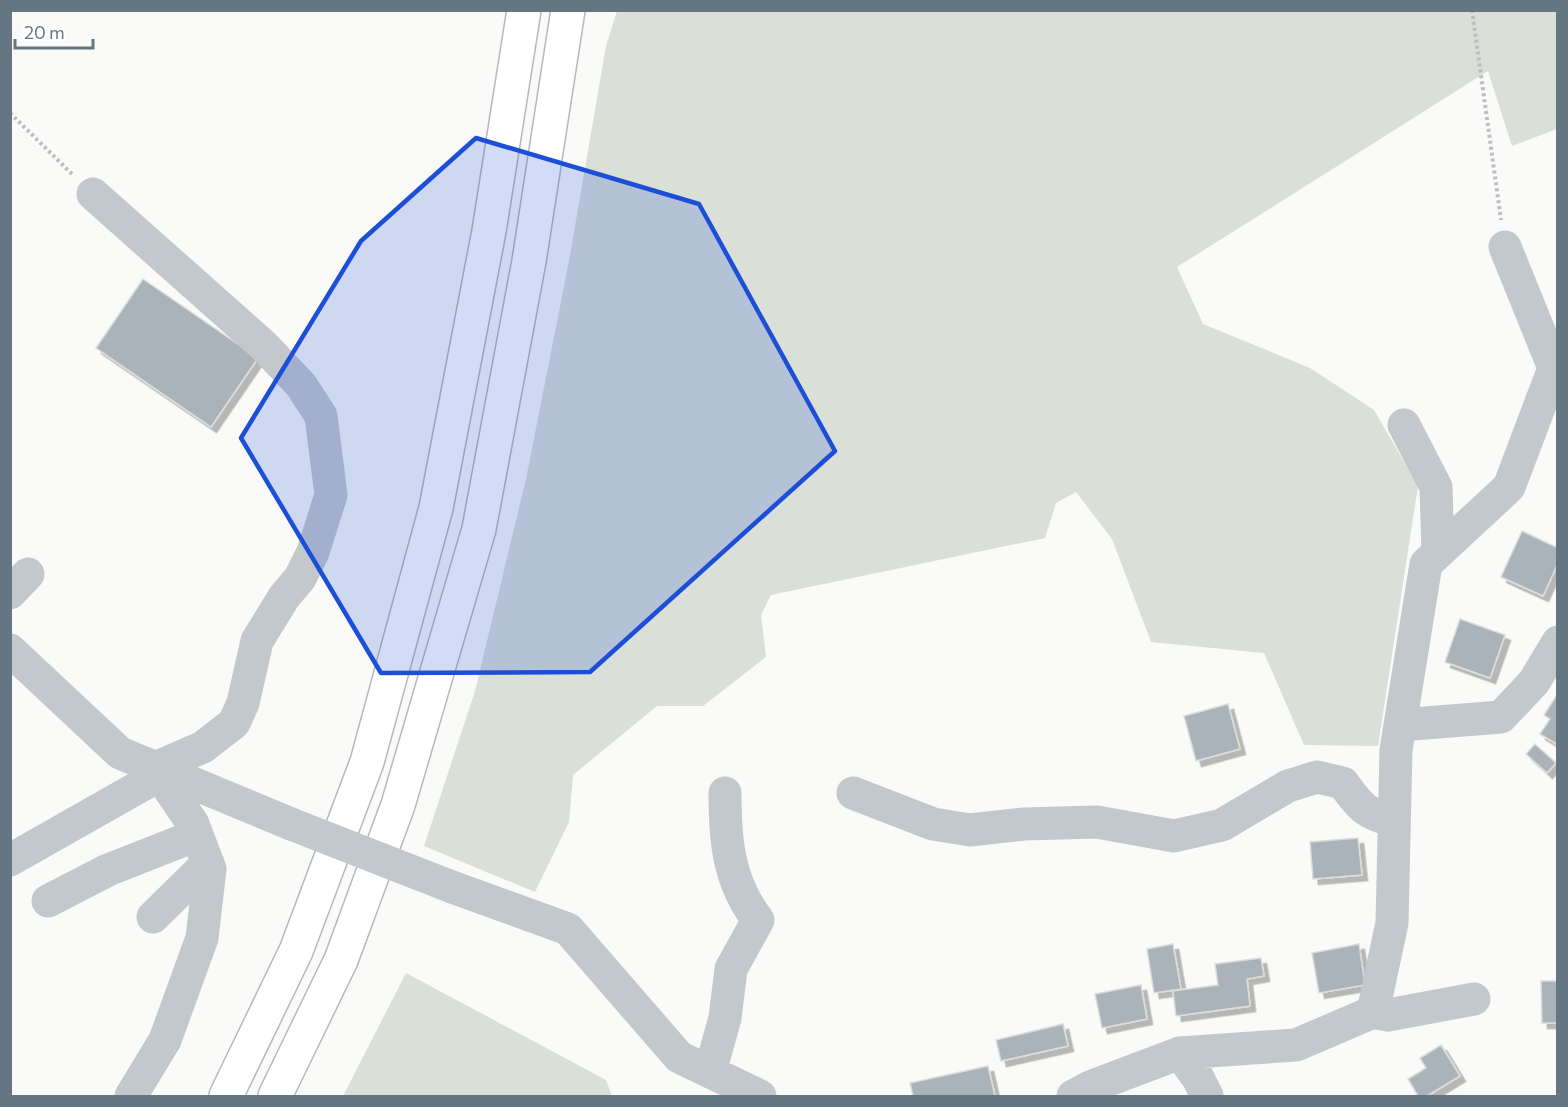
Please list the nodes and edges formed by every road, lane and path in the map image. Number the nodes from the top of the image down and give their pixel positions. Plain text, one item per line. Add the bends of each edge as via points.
1 (524, 10) edge
2 (568, 10) edge
3 (1472, 10) edge
4 (10, 113) edge
5 (93, 194) joint
6 (1505, 247) joint
7 (1556, 368) edge
8 (1404, 425) dead end
9 (1438, 553) junction
10 (1557, 642) edge
11 (10, 650) edge
12 (1400, 725) junction
13 (157, 772) junction
14 (725, 792) dead end
15 (853, 793) dead end
16 (1394, 821) junction
17 (202, 849) junction
18 (10, 860) edge
19 (48, 901) dead end
20 (153, 917) dead end
21 (1474, 999) dead end
22 (1373, 1012) junction
23 (1180, 1053) junction
24 (718, 1082) edge
25 (131, 1096) edge
26 (226, 1096) edge
27 (275, 1096) edge
28 (760, 1096) edge
29 (1073, 1096) edge
30 (1207, 1096) edge

1 - 26 highway via 489,231 436,508 370,750 296,951
2 - 27 highway via 529,261 479,529 398,805 341,960
3 - 6 path
4 - 5 path
5 - 13 street via 264,346 301,385 321,416 331,495 309,561 257,641 243,703 234,723 203,747
6 - 7 street
7 - 9 street via 1509,487
8 - 9 street via 1436,487
9 - 12 street via 1426,564
10 - 12 street via 1534,682 1502,717
11 - 13 street via 120,753
12 - 16 street
13 - 17 street via 193,824
13 - 18 street
13 - 24 street, bridge via 568,929 679,1057
14 - 24 street via 726,851 746,904 758,920 731,969
15 - 16 street via 933,824 961,828 1097,822 1174,836 1222,825 1288,786 1317,777 1343,783 1371,815
16 - 22 street via 1392,923
17 - 19 street via 108,870
17 - 20 street
17 - 25 street via 210,869 202,938 165,1040
21 - 22 street via 1388,1015
22 - 23 street via 1296,1045
23 - 29 street
23 - 30 street
24 - 28 street

